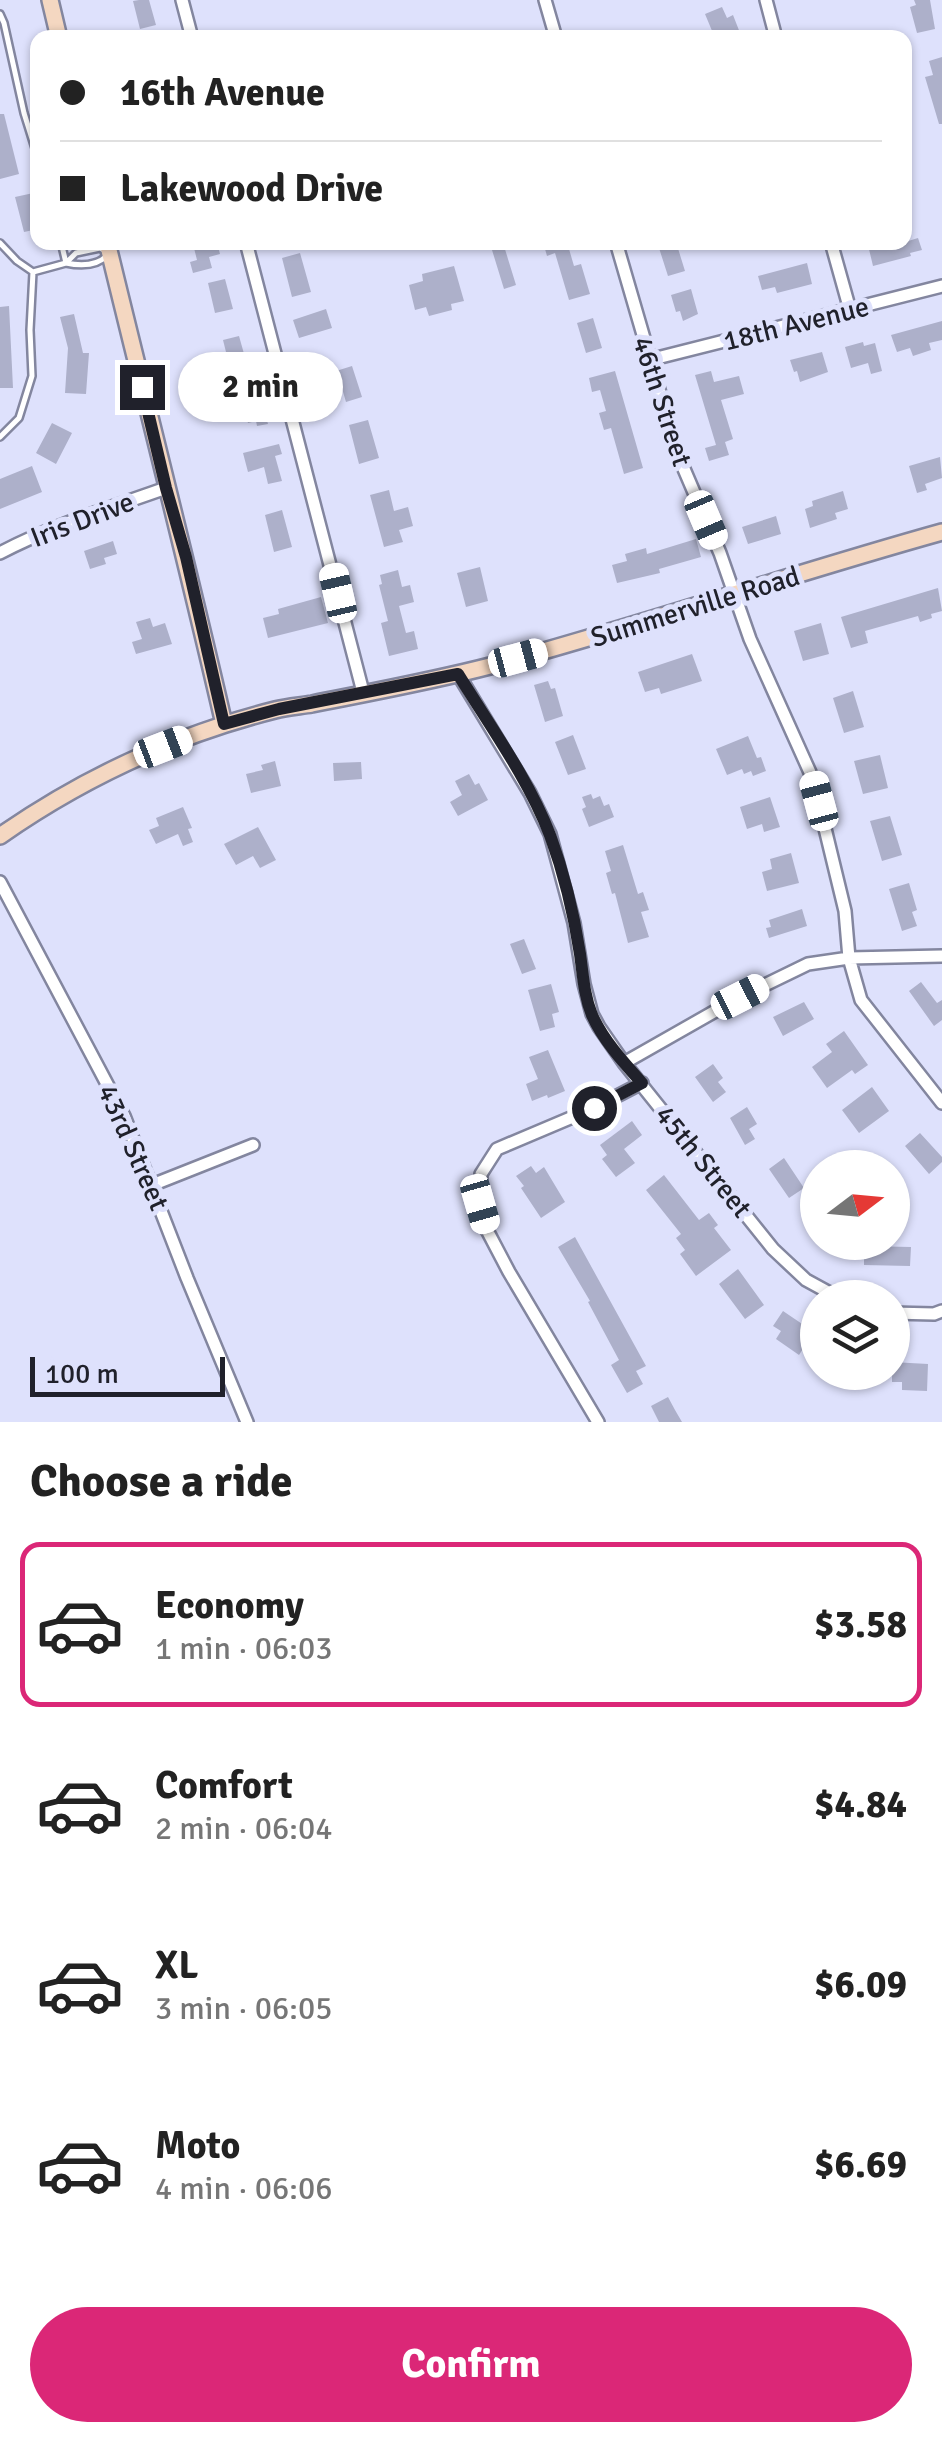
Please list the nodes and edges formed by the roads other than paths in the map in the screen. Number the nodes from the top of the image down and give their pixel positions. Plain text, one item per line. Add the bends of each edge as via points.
1 (50, 0) edge
2 (182, 0) edge
3 (545, 0) edge
4 (766, 0) edge
5 (0, 14) edge
6 (56, 30) edge
7 (190, 30) edge
8 (554, 30) edge
9 (774, 30) edge
10 (30, 132) edge
11 (0, 242) edge
12 (63, 250) edge
13 (88, 250) edge
14 (108, 250) edge
15 (109, 250) edge
16 (248, 250) edge
17 (618, 250) edge
18 (834, 250) edge
19 (66, 263) junction
20 (33, 272) junction
21 (942, 286) edge
22 (850, 310) junction
23 (649, 360) junction
24 (0, 437) edge
25 (166, 488) junction
26 (942, 532) edge
27 (0, 553) edge
28 (736, 594) junction
29 (458, 674) junction
30 (364, 692) junction
31 (224, 724) junction
32 (0, 836) edge
33 (0, 882) edge
34 (942, 956) edge
35 (849, 958) junction
36 (624, 1062) junction
37 (642, 1083) junction
38 (942, 1103) edge
39 (253, 1145) dead end
40 (152, 1186) junction
41 (806, 1280) edge
42 (942, 1311) edge
43 (910, 1314) edge
44 (248, 1422) edge
45 (598, 1422) edge

1 - 6 main road
2 - 7 street
3 - 8 street
4 - 9 street
5 - 10 lane
11 - 20 lane
12 - 19 lane
13 - 19 lane
14 - 19 lane via 103,260
15 - 25 main road
16 - 30 street
17 - 23 street, 46th Street
18 - 22 street
19 - 20 lane
20 - 24 lane via 32,376 19,418
21 - 22 street, 18th Avenue
22 - 23 street, 18th Avenue
23 - 28 street, 46th Street via 678,455
25 - 27 street, Iris Drive
25 - 31 main road
26 - 28 main road, Summerville Road
28 - 29 main road, Summerville Road
28 - 35 street, 46th Street via 813,779 845,912
29 - 30 main road, Summerville Road
29 - 36 street, 45th Street via 550,834 592,1014
30 - 31 main road, Summerville Road
31 - 32 main road, Summerville Road via 80,786
33 - 40 street, 43rd Street via 124,1116
34 - 35 street
35 - 36 street via 780,976
35 - 38 street, 46th Street via 861,1000
36 - 37 street, 45th Street
37 - 41 street, 45th Street via 773,1249
37 - 45 street via 497,1149 481,1174 488,1232
39 - 40 street
40 - 44 street, 43rd Street
42 - 43 street

